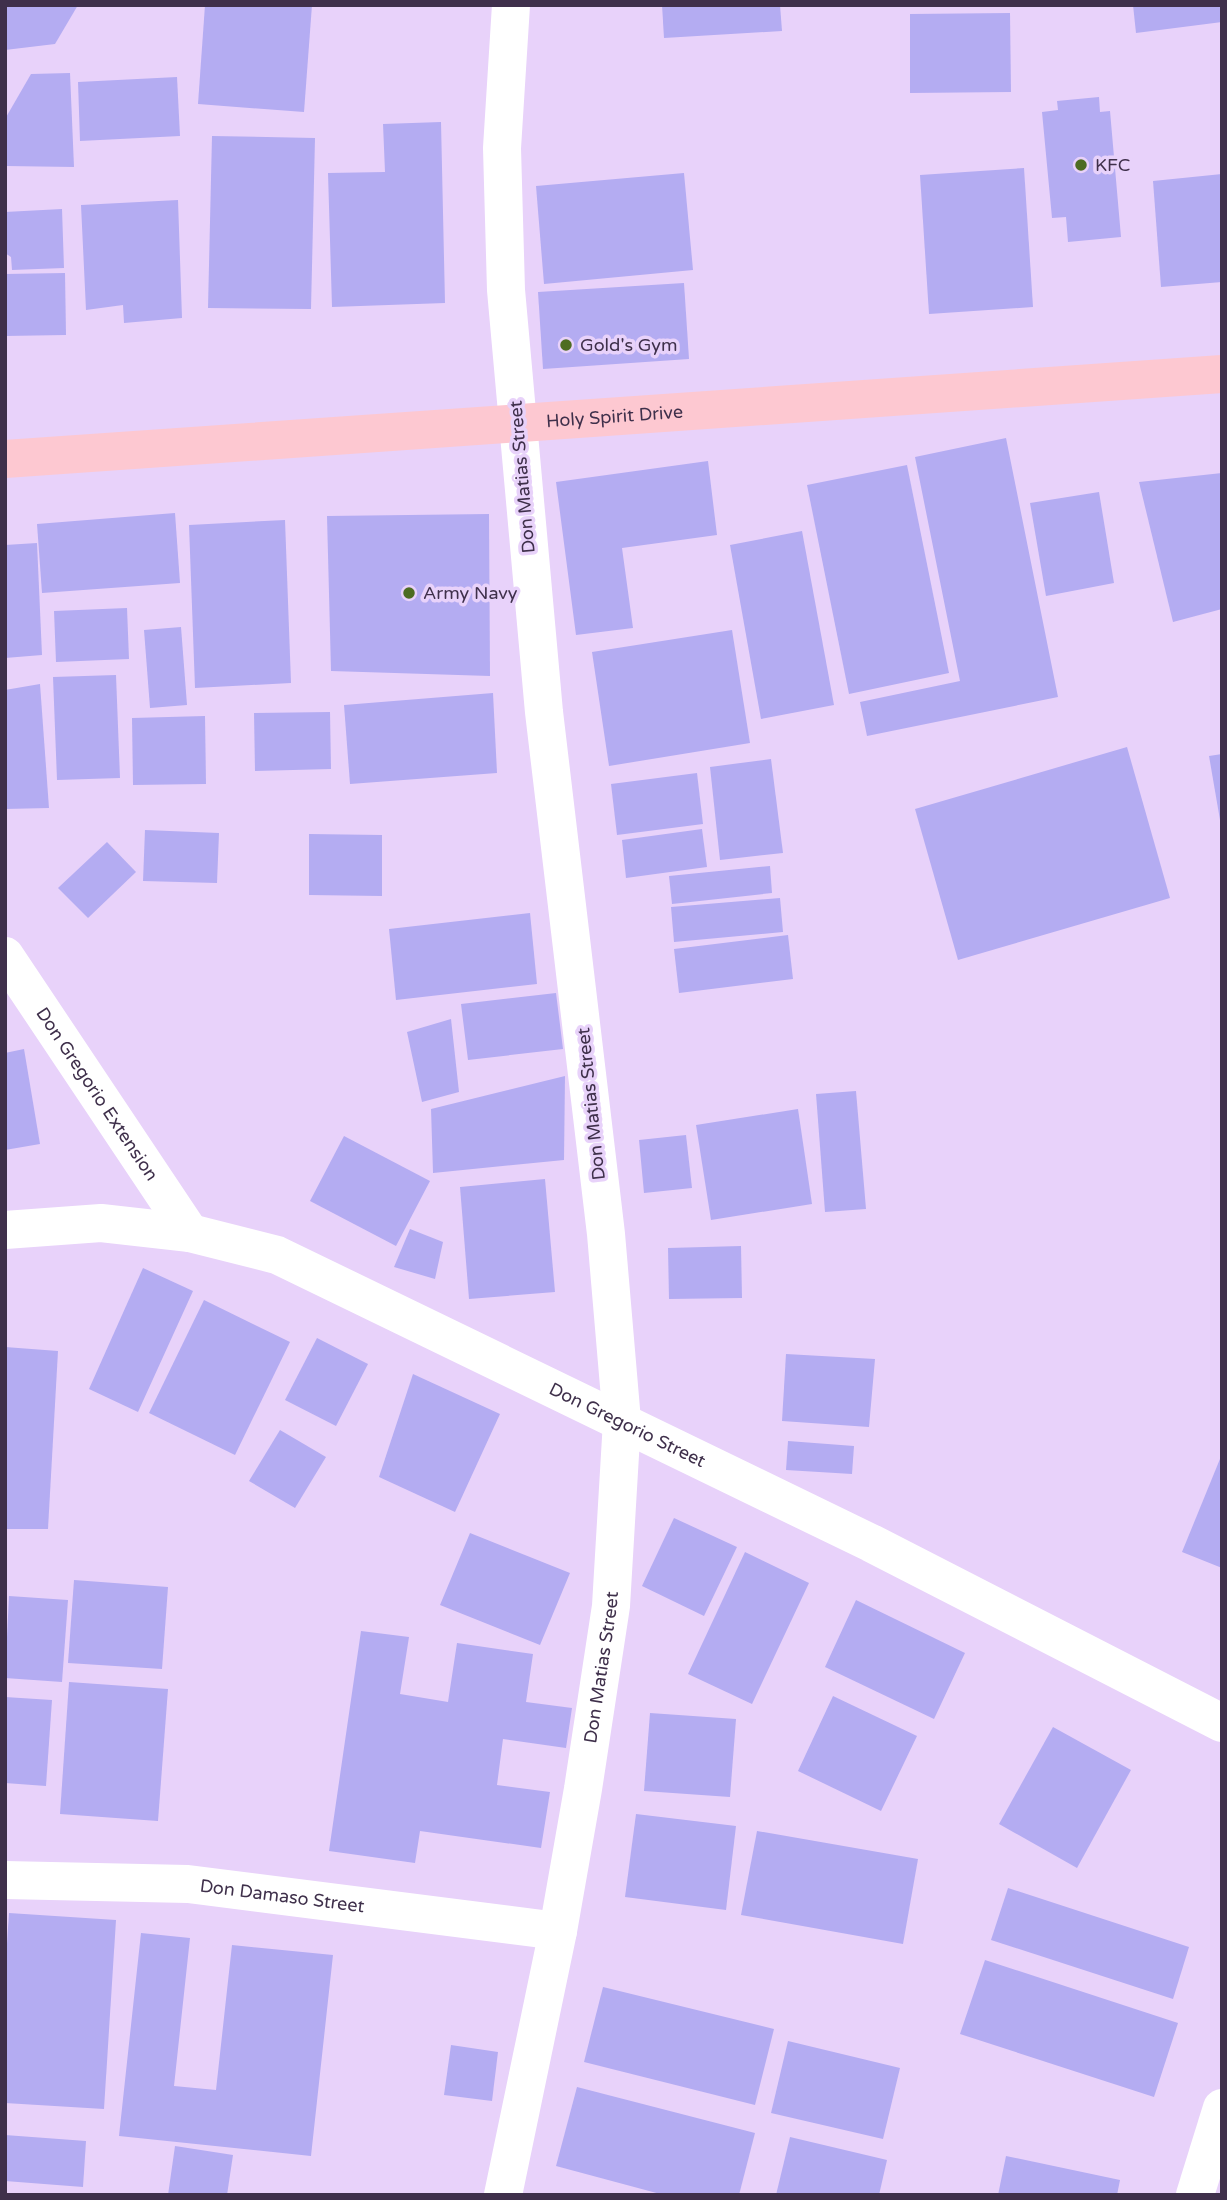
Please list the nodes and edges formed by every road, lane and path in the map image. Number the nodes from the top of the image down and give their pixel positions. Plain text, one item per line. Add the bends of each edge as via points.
1 (511, 5) edge
2 (1222, 374) edge
3 (517, 424) junction
4 (5, 459) edge
5 (5, 956) edge
6 (5, 1230) edge
7 (190, 1233) junction
8 (622, 1421) junction
9 (1222, 1723) edge
10 (5, 1880) edge
11 (558, 1931) junction
12 (1222, 2108) edge
13 (503, 2195) edge
14 (1195, 2195) edge

1 - 3 street, Don Matias Street via 502,148 506,290
2 - 3 main road, Holy Spirit Drive
3 - 4 main road, Holy Spirit Drive
3 - 8 street, Don Matias Street via 544,712 605,1221
5 - 7 street, Don Gregorio Extension
6 - 7 street, Don Gregorio Street via 101,1223
7 - 8 street, Don Gregorio Street via 277,1255
8 - 9 street, Don Gregorio Street
8 - 11 street, Don Matias Street via 611,1606
10 - 11 street, Don Damaso Street via 188,1884
11 - 13 street, Don Matias Street
12 - 14 street

